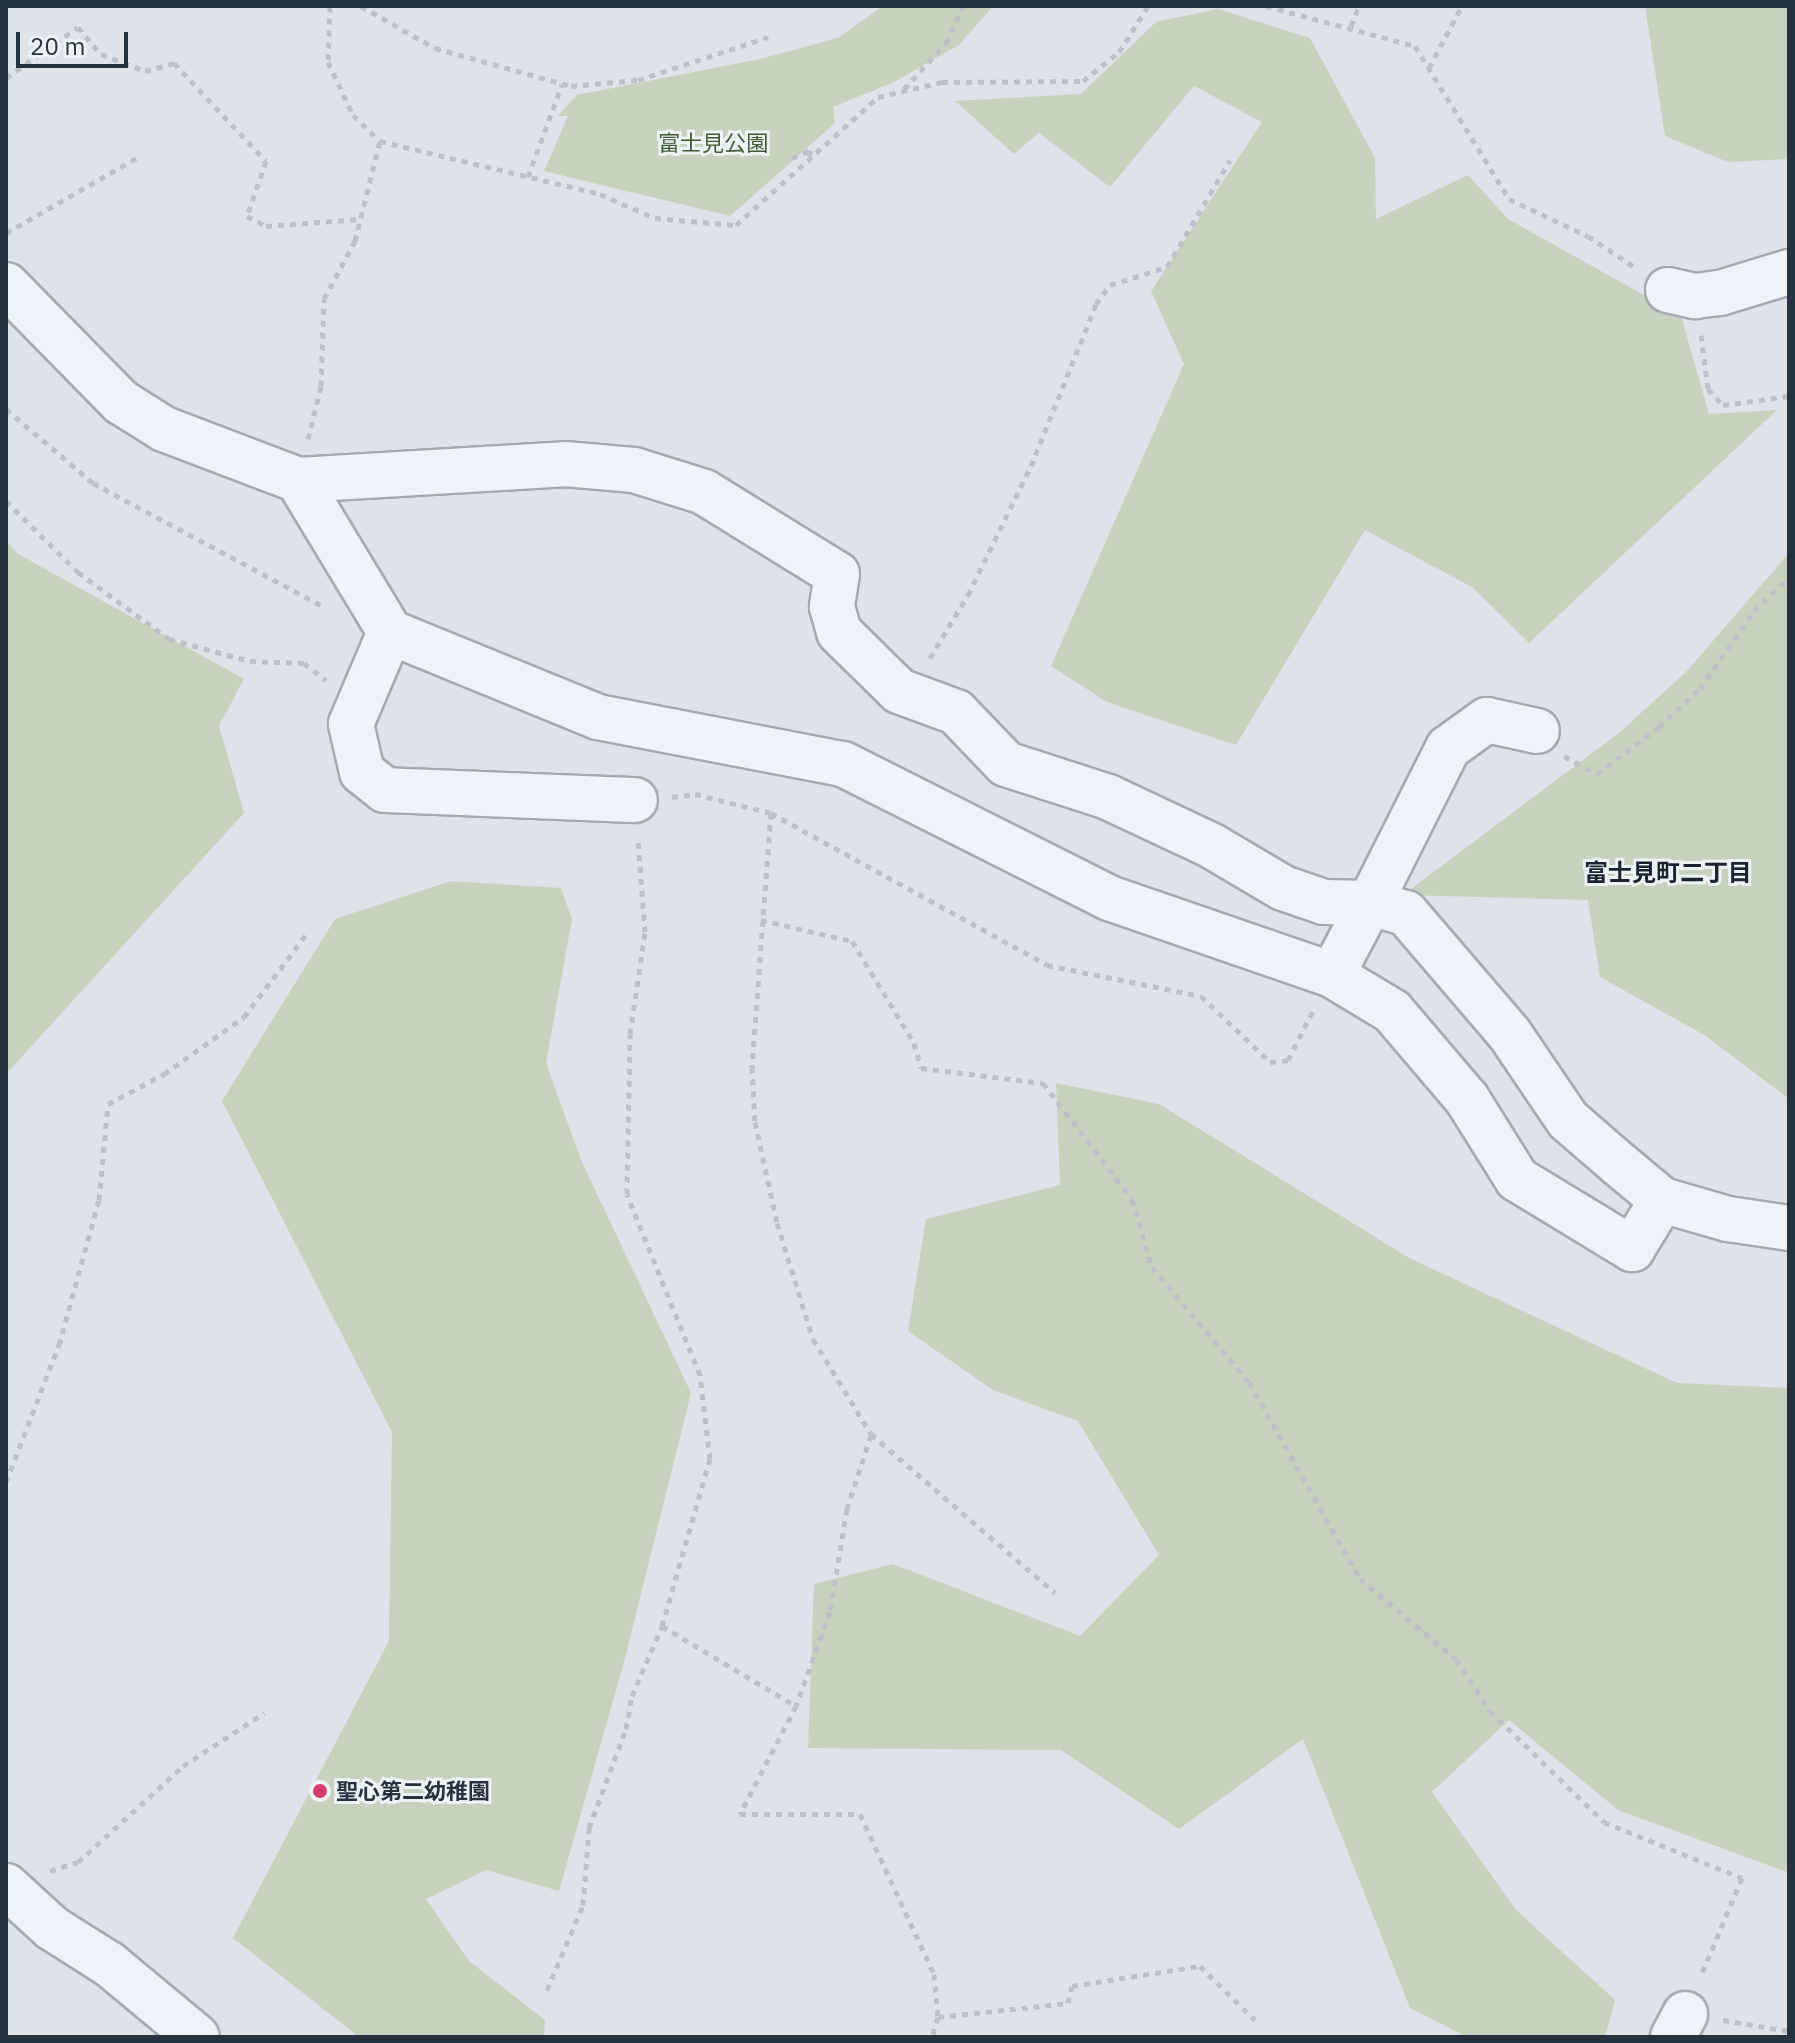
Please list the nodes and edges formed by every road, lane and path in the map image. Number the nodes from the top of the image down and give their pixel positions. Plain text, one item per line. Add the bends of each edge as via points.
1 (330, 6) edge
2 (361, 6) edge
3 (963, 6) edge
4 (1148, 6) edge
5 (1266, 6) edge
6 (1359, 6) edge
7 (1462, 6) edge
8 (1351, 26) junction
9 (768, 37) dead end
10 (1429, 69) junction
11 (6, 78) edge
12 (562, 83) junction
13 (903, 91) junction
14 (380, 141) junction
15 (140, 156) dead end
16 (792, 158) dead end
17 (1230, 160) dead end
18 (806, 163) junction
19 (528, 177) junction
20 (361, 219) junction
21 (6, 233) edge
22 (1789, 272) edge
23 (6, 285) edge
24 (1682, 293) junction
25 (1789, 396) edge
26 (6, 409) edge
27 (298, 480) junction
28 (6, 501) edge
29 (1789, 577) edge
30 (334, 612) dead end
31 (390, 632) junction
32 (899, 691) junction
33 (358, 706) junction
34 (1537, 731) joint
35 (635, 800) junction
36 (771, 813) junction
37 (1370, 903) junction
38 (761, 920) junction
39 (308, 932) dead end
40 (1332, 975) junction
41 (1662, 1200) junction
42 (1789, 1228) edge
43 (871, 1434) junction
44 (6, 1482) edge
45 (1055, 1593) dead end
46 (662, 1626) junction
47 (796, 1706) junction
48 (264, 1713) dead end
49 (20, 1878) edge
50 (547, 1990) dead end
51 (938, 2017) junction
52 (1255, 2020) dead end
53 (1679, 2026) edge
54 (1789, 2031) edge
55 (197, 2037) edge
56 (932, 2037) edge

1 - 14 path via 328,62 353,115
2 - 12 path via 435,48
3 - 13 path via 946,43
4 - 13 path via 1119,52 1083,81 942,82
5 - 8 path
6 - 8 path
7 - 10 path
8 - 10 path via 1415,46
9 - 12 path via 638,80
10 - 24 path via 1509,199 1588,236
11 - 20 path via 78,27 101,54 145,71 174,63 266,161 247,216 266,226
12 - 19 path
13 - 18 path via 878,97
14 - 19 path
14 - 20 path
15 - 21 path
16 - 18 path via 811,150
17 - 32 path via 1167,267 1110,285 1096,304 1031,466 968,595 926,664
18 - 19 path via 736,225 655,218 600,194
20 - 27 path via 324,299 321,386
22 - 24 street
23 - 27 street via 121,402 164,429
24 - 25 path via 1708,389 1723,405
26 - 30 path via 93,483
27 - 31 street
27 - 32 street via 565,464 634,470 704,492 837,574 832,607 839,632
28 - 33 path via 78,572 169,639 250,661 304,663
29 - 34 path via 1754,611 1700,689 1597,774 1573,765
31 - 33 street
31 - 40 street via 598,717 843,764 1109,898
32 - 37 street via 956,712 1006,764 1108,797 1212,846 1283,888 1324,902
33 - 35 street via 351,724 362,772 385,790
34 - 37 street via 1487,720 1448,748
35 - 36 path via 695,794
35 - 46 path via 645,932 630,1034 627,1194 700,1375 710,1459
36 - 38 path
36 - 40 path via 1047,965 1201,996 1270,1062 1288,1060
37 - 40 street
37 - 41 street via 1406,913 1509,1033 1568,1120
38 - 43 path via 752,1067 764,1173 813,1339
38 - 53 path via 852,941 914,1043 921,1068 1043,1083 1132,1199 1152,1267 1249,1382 1360,1579 1456,1659 1490,1711 1604,1822 1742,1878
39 - 44 path via 244,1017 164,1074 108,1104 99,1200 59,1345
40 - 41 street via 1392,1011 1467,1099 1517,1179 1632,1249
41 - 42 street via 1728,1219
43 - 45 path
43 - 47 path via 847,1509 830,1612
46 - 47 path
46 - 50 path via 632,1696 626,1729 589,1828 583,1905
47 - 51 path via 740,1814 860,1814 934,1974
48 - 49 path via 183,1766 78,1862
49 - 55 street via 52,1928 109,1964
51 - 52 path via 1068,2003 1072,1986 1200,1966
51 - 56 path
53 - 54 path

